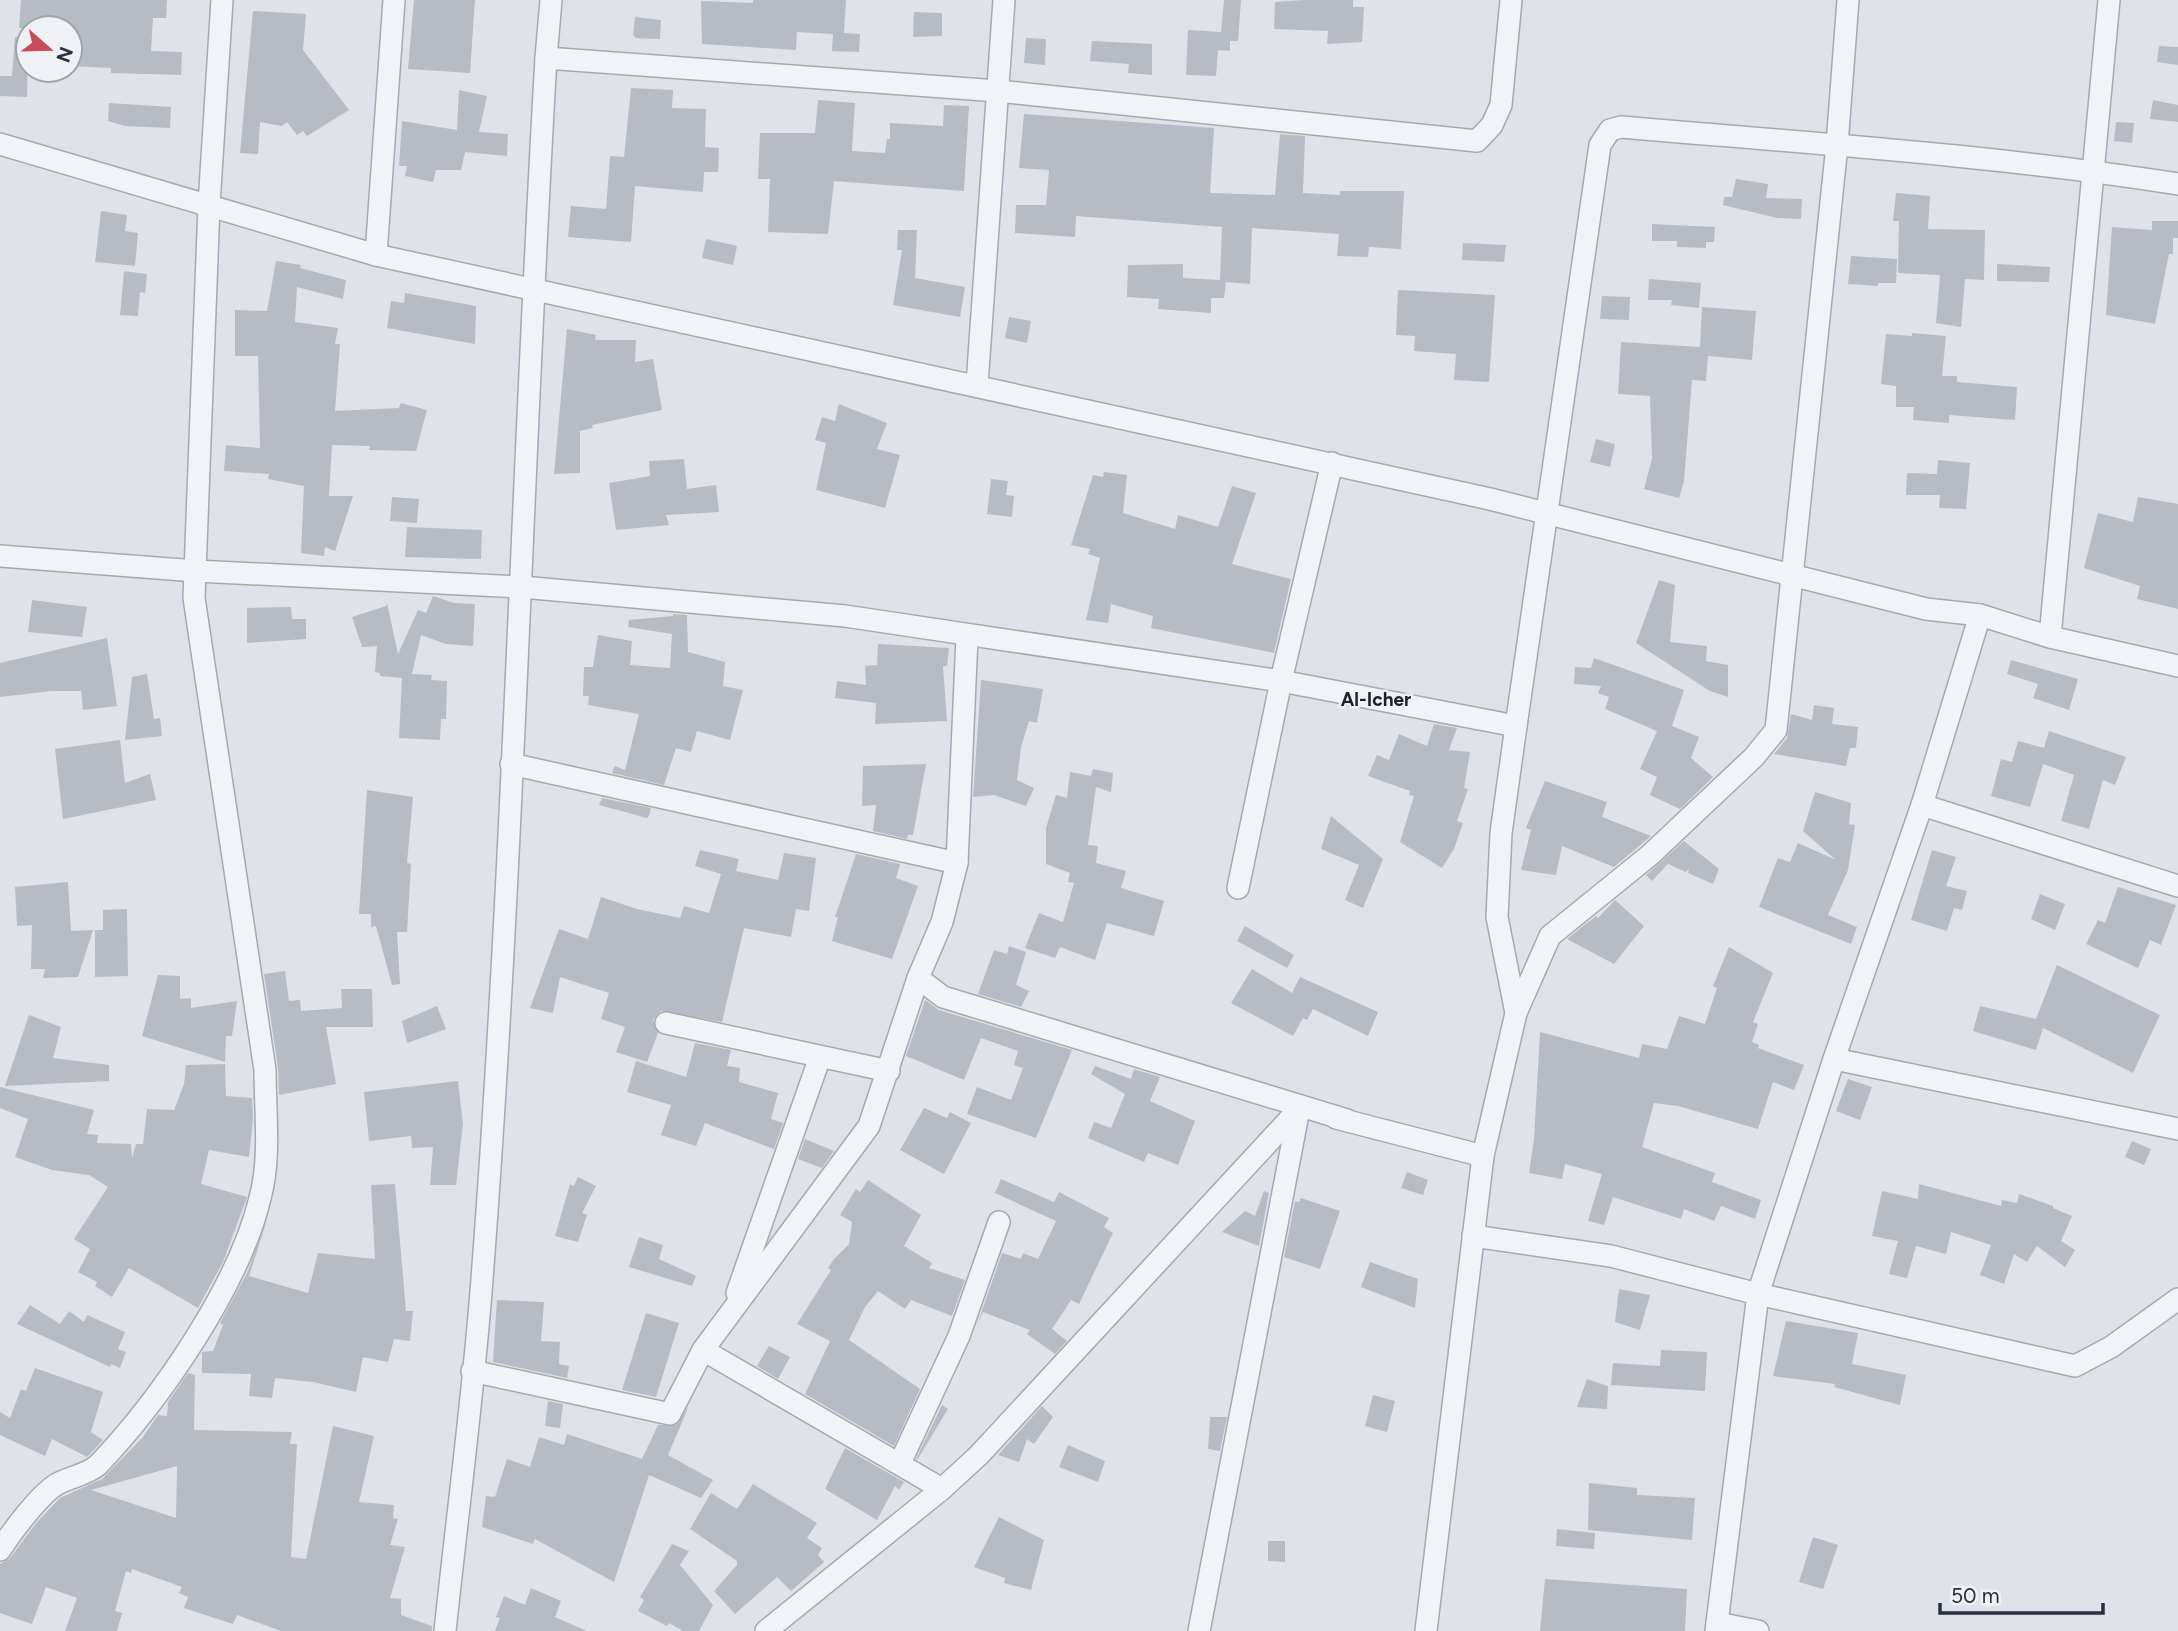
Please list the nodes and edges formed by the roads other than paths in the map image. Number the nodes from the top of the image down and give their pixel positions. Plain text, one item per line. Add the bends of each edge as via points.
1 (222, 0) edge
2 (394, 0) edge
3 (551, 0) edge
4 (1004, 0) edge
5 (1511, 0) edge
6 (1848, 0) edge
7 (2109, 0) edge
8 (546, 58) junction
9 (998, 91) junction
10 (0, 144) edge
11 (1837, 145) junction
12 (2094, 170) junction
13 (2178, 184) edge
14 (209, 205) junction
15 (376, 255) junction
16 (532, 289) junction
17 (977, 385) junction
18 (1332, 463) junction
19 (1548, 513) junction
20 (0, 556) edge
21 (196, 571) junction
22 (1791, 572) junction
23 (522, 587) junction
24 (1980, 615) junction
25 (967, 636) junction
26 (2050, 637) junction
27 (2178, 666) edge
28 (1280, 681) junction
29 (1516, 726) junction
30 (512, 764) junction
31 (1922, 805) junction
32 (957, 863) junction
33 (2178, 886) edge
34 (1238, 888) dead end
35 (918, 978) junction
36 (1516, 1013) junction
37 (666, 1023) dead end
38 (820, 1057) junction
39 (1834, 1059) junction
40 (889, 1071) junction
41 (1300, 1109) junction
42 (1347, 1121) junction
43 (2178, 1129) edge
44 (1483, 1156) junction
45 (999, 1222) dead end
46 (1473, 1236) junction
47 (1758, 1294) junction
48 (2178, 1299) edge
49 (729, 1314) junction
50 (702, 1350) junction
51 (472, 1371) junction
52 (900, 1463) junction
53 (942, 1489) junction
54 (0, 1550) edge
55 (1716, 1627) edge
56 (445, 1631) edge
57 (766, 1631) edge
58 (1199, 1631) edge
59 (1426, 1631) edge
60 (1758, 1631) edge

1 - 14 street
2 - 15 street
3 - 8 street
4 - 9 street
5 - 9 street via 1501,105 1492,125 1477,141
6 - 11 street
7 - 12 street
8 - 9 street
8 - 16 street
9 - 17 street
10 - 14 street
11 - 12 street
11 - 19 street via 1621,127 1610,130 1600,145
11 - 22 street
12 - 13 street
12 - 26 street
14 - 15 street
14 - 21 street
15 - 16 street
16 - 17 street
16 - 23 street
17 - 18 street
18 - 19 street
18 - 28 street
19 - 22 street
19 - 29 street
20 - 21 street
21 - 23 street
21 - 54 street via 196,623 265,1070 261,1196 242,1254 170,1377 95,1468 56,1484 15,1526
22 - 24 street via 1926,609
22 - 36 street via 1776,730 1650,855 1550,936
23 - 25 street via 845,616
23 - 30 street
24 - 26 street
24 - 31 street
25 - 28 street
25 - 32 street
26 - 27 street
28 - 29 street
28 - 34 street
29 - 36 street via 1500,833 1497,917
30 - 32 street
30 - 51 street via 481,1295
31 - 33 street
31 - 39 street
32 - 35 street via 942,922
35 - 40 street
35 - 42 street via 943,997
36 - 44 street
37 - 38 street
38 - 40 street
38 - 49 street
39 - 43 street
39 - 47 street
40 - 49 street via 869,1126
41 - 42 street
41 - 53 street via 1035,1397
41 - 58 street
42 - 44 street
44 - 46 street
45 - 52 street via 959,1336
46 - 47 street via 1611,1256
46 - 59 street
47 - 48 street via 2075,1366 2111,1348
47 - 55 street
49 - 50 street
50 - 51 street via 670,1414
50 - 52 street
51 - 56 street
52 - 53 street
53 - 57 street
55 - 60 street

